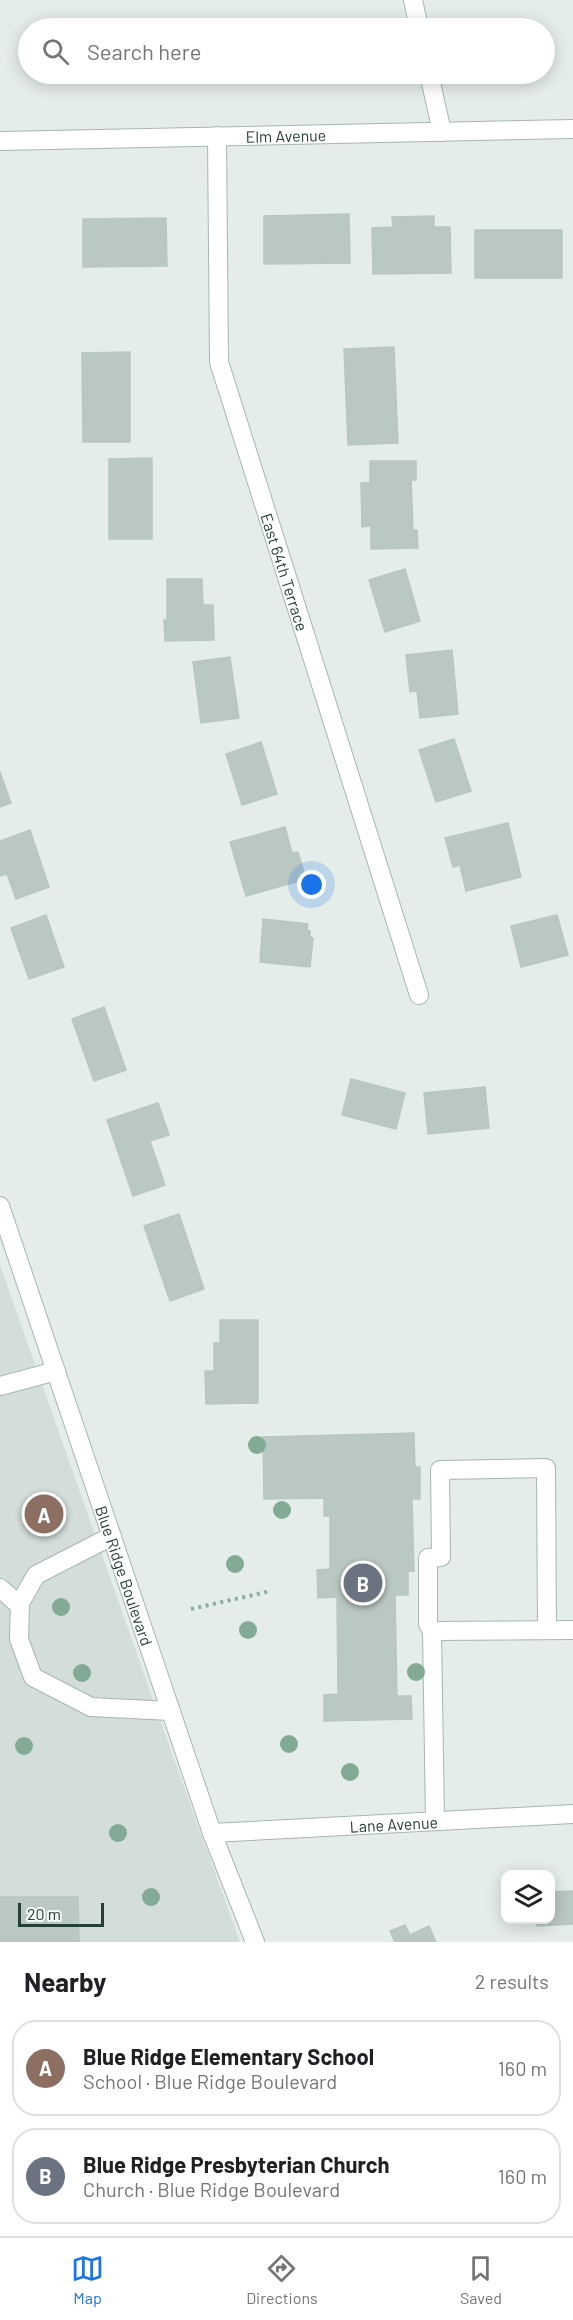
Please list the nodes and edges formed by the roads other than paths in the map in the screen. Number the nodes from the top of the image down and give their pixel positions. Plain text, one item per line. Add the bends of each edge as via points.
1 (413, 0) edge
2 (417, 18) edge
3 (431, 84) edge
4 (573, 129) edge
5 (442, 132) junction
6 (217, 136) junction
7 (0, 141) edge
8 (419, 994) dead end
9 (1, 1214) edge
10 (56, 1371) junction
11 (0, 1386) edge
12 (112, 1536) junction
13 (0, 1588) edge
14 (20, 1606) junction
15 (547, 1630) junction
16 (573, 1630) edge
17 (432, 1631) junction
18 (171, 1711) junction
19 (573, 1814) edge
20 (435, 1821) junction
21 (212, 1833) junction
22 (255, 1942) edge

1 - 2 street
3 - 5 street
4 - 5 street, Elm Avenue
5 - 6 street, Elm Avenue
6 - 7 street, Elm Avenue
6 - 8 street, East 64th Terrace via 219,362
9 - 10 street, Blue Ridge Boulevard
10 - 11 street
10 - 12 street, Blue Ridge Boulevard
12 - 14 street via 36,1575
12 - 18 street, Blue Ridge Boulevard
13 - 14 street
14 - 18 street via 19,1639 33,1677 91,1707
15 - 16 street
15 - 17 street
15 - 17 street via 546,1468 440,1470 441,1557 428,1558 428,1624
17 - 20 street
18 - 21 street, Blue Ridge Boulevard
19 - 20 street, Lane Avenue
20 - 21 street, Lane Avenue
21 - 22 street, Blue Ridge Boulevard

